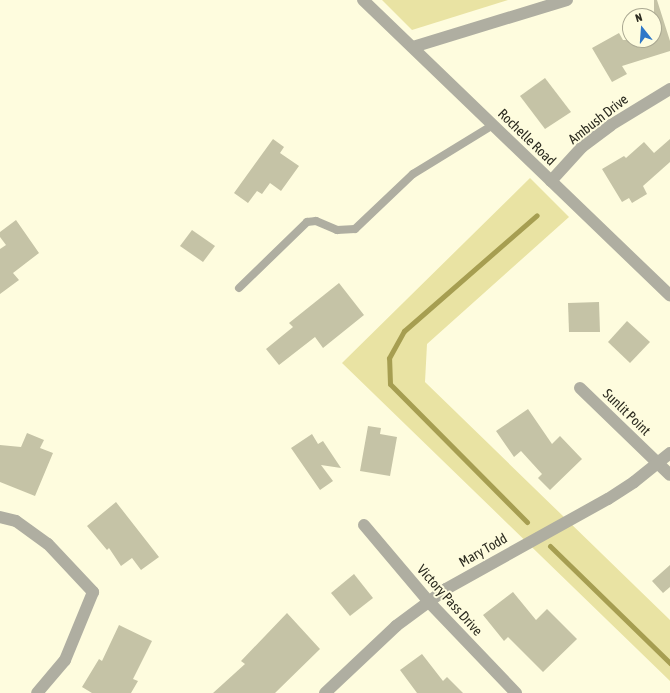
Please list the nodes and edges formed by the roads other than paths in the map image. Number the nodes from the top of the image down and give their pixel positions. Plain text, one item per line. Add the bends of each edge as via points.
1 (364, 0) edge
2 (567, 0) edge
3 (413, 48) junction
4 (670, 89) edge
5 (493, 125) junction
6 (552, 181) junction
7 (240, 288) dead end
8 (670, 295) edge
9 (580, 388) dead end
10 (670, 453) edge
11 (658, 463) junction
12 (670, 475) edge
13 (0, 517) edge
14 (364, 525) dead end
15 (429, 602) junction
16 (37, 693) edge
17 (325, 693) edge
18 (516, 693) edge

1 - 3 street, Rochelle Road
2 - 3 street
3 - 5 street, Rochelle Road
4 - 6 street, Ambush Drive via 610,124 582,147
5 - 6 street, Rochelle Road
5 - 7 lane via 413,174 354,229 337,230 316,221 307,222
6 - 8 street, Rochelle Road
9 - 11 street, Sunlit Point
10 - 11 street, Mary Todd
11 - 12 street, Sunlit Point
11 - 15 street, Mary Todd via 614,495 501,556
13 - 16 street via 16,521 48,544 92,592 65,660
14 - 15 street, Victory Pass Drive
15 - 17 street, Mary Todd via 396,626
15 - 18 street, Victory Pass Drive

